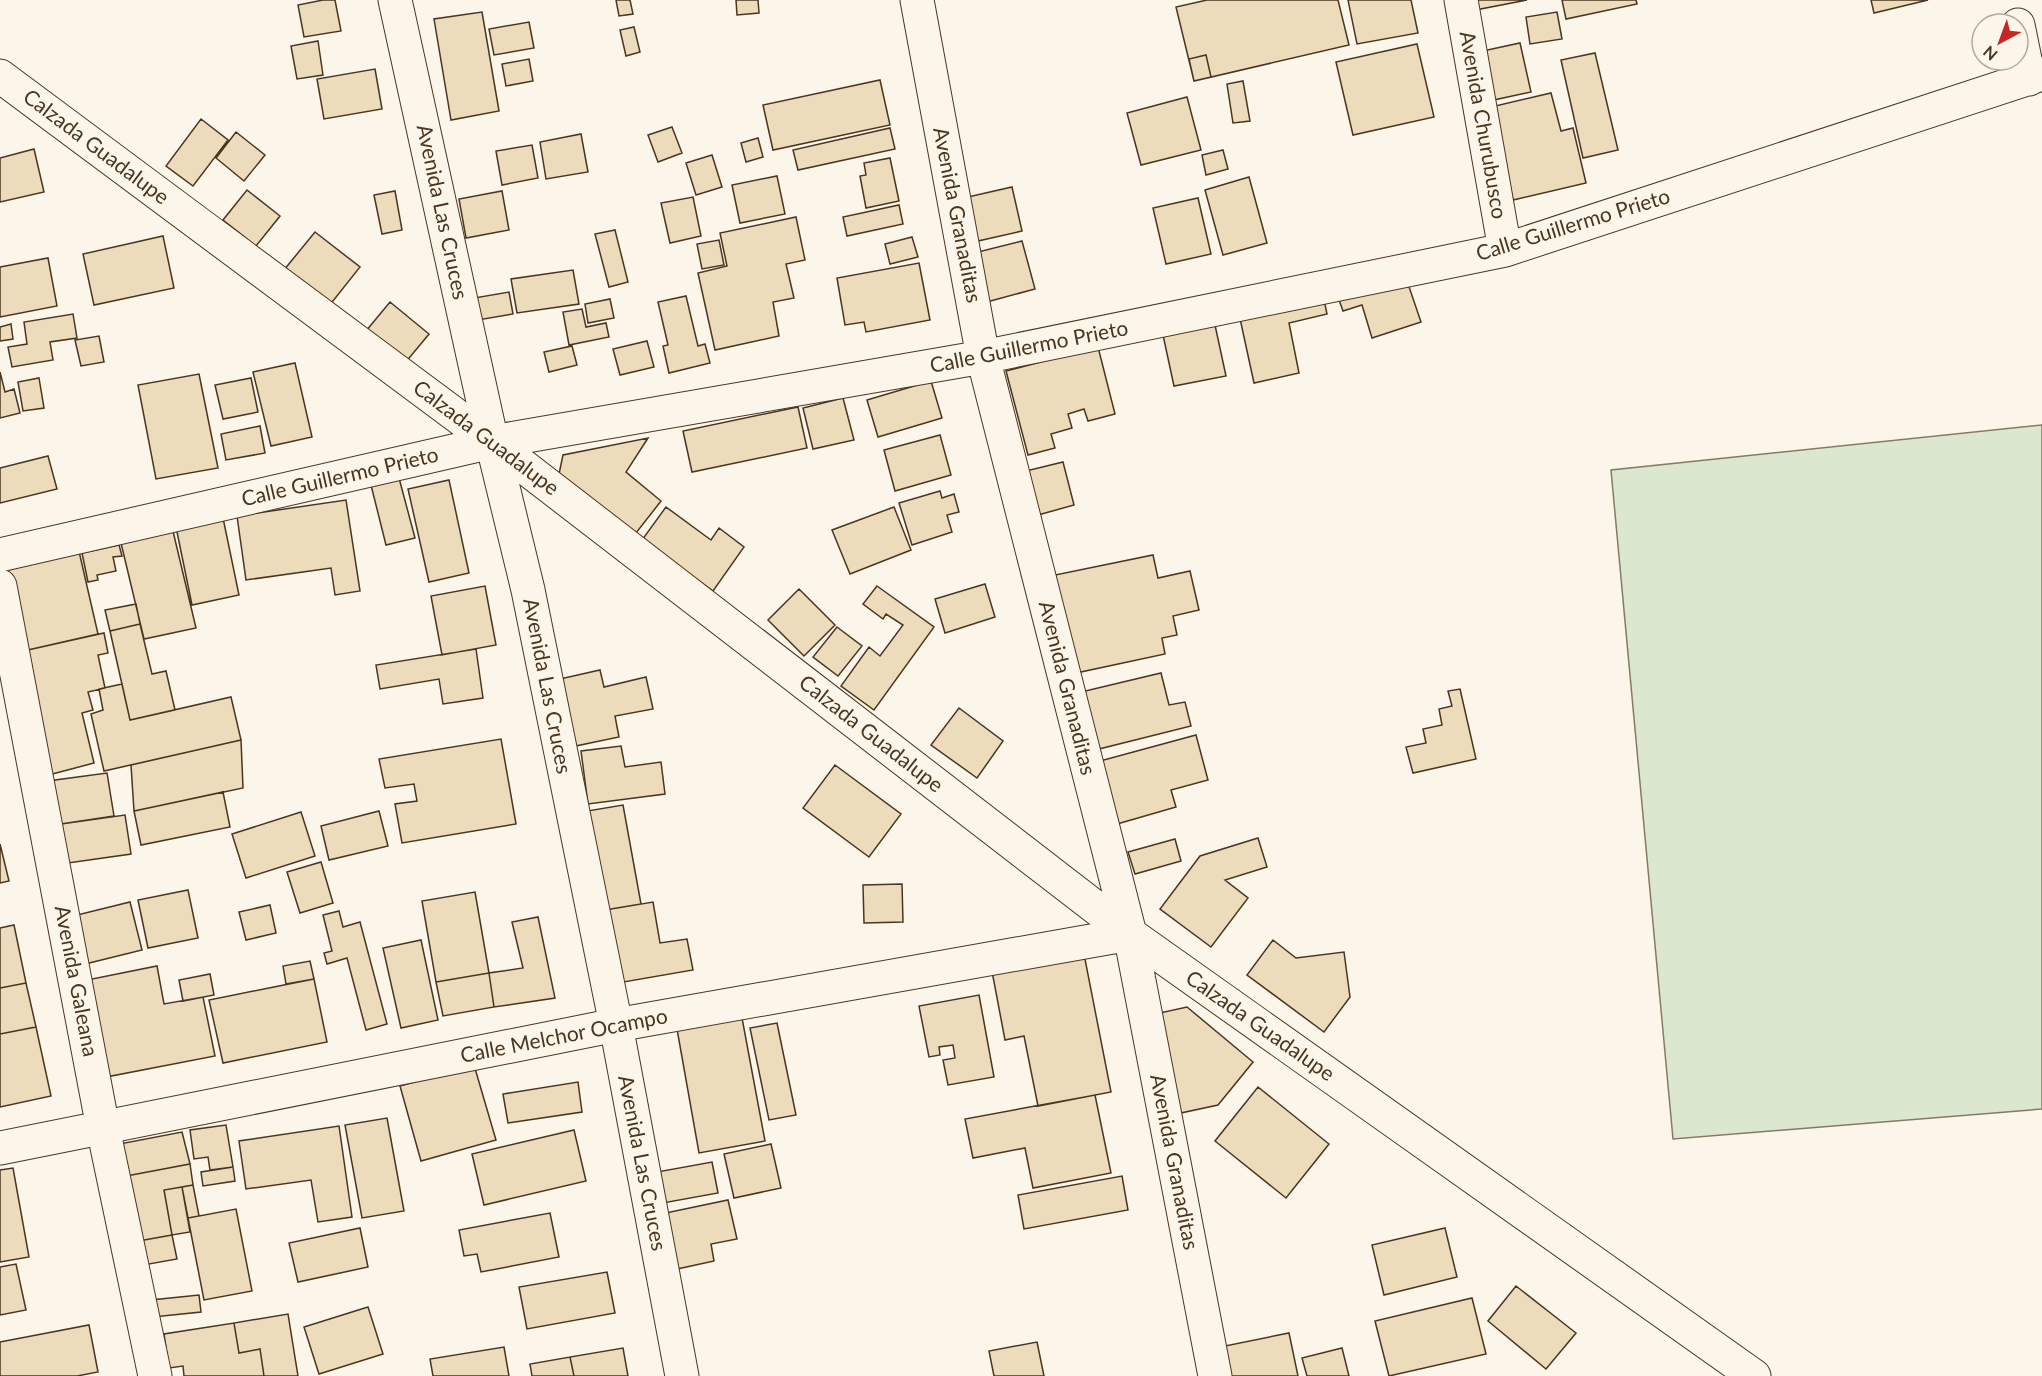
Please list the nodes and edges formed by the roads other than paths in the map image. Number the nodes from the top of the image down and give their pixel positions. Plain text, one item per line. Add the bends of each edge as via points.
1 (395, 0) edge
2 (917, 0) edge
3 (1461, 0) edge
4 (2030, 59) edge
5 (0, 76) edge
6 (2036, 76) edge
7 (1505, 250) junction
8 (983, 357) junction
9 (492, 442) junction
10 (0, 555) edge
11 (0, 586) edge
12 (1130, 934) junction
13 (616, 1025) junction
14 (103, 1128) junction
15 (0, 1148) edge
16 (1747, 1375) edge
17 (155, 1376) edge
18 (682, 1376) edge
19 (1215, 1376) edge

1 - 9 street, Avenida Las Cruces
2 - 8 street, Avenida Granaditas
3 - 7 street, Avenida Churubusco
4 - 6 street
5 - 9 street, Calzada Guadalupe
6 - 7 street, Calle Guillermo Prieto
7 - 8 street, Calle Guillermo Prieto
8 - 9 street, Calle Guillermo Prieto
8 - 12 street, Avenida Granaditas
9 - 10 street, Calle Guillermo Prieto
9 - 12 street, Calzada Guadalupe
9 - 13 street, Avenida Las Cruces via 528,590
11 - 14 street, Avenida Galeana
12 - 13 street, Calle Melchor Ocampo
12 - 16 street, Calzada Guadalupe
12 - 19 street, Avenida Granaditas
13 - 14 street, Calle Melchor Ocampo
13 - 18 street, Avenida Las Cruces
14 - 15 street, Calle Melchor Ocampo
14 - 17 street, Avenida Galeana

